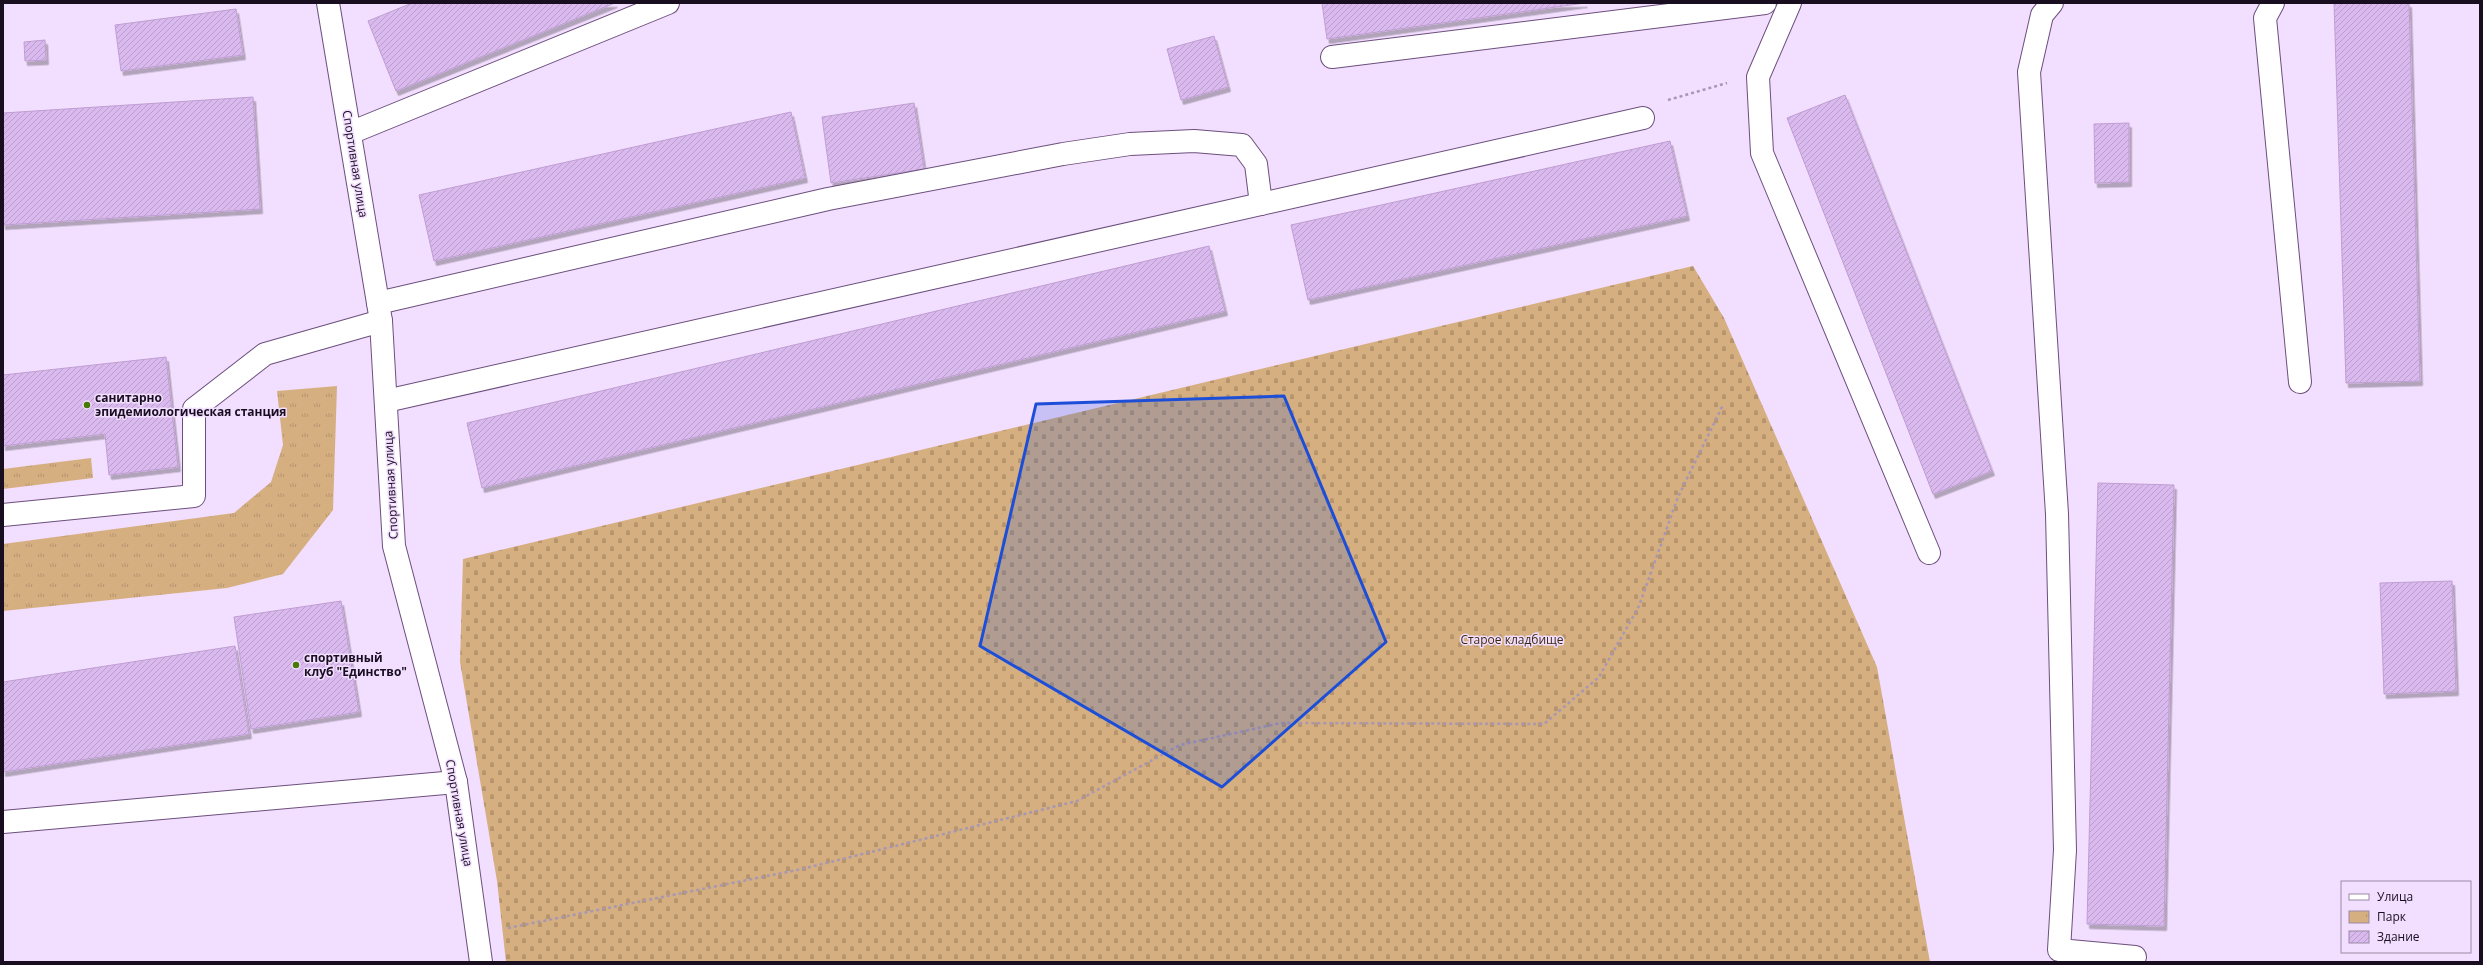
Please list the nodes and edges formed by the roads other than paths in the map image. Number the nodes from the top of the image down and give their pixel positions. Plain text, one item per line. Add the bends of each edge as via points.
1 (328, 3) edge
2 (668, 3) edge
3 (1765, 3) edge
4 (1790, 3) edge
5 (2052, 3) edge
6 (2273, 3) edge
7 (1332, 57) dead end
8 (1643, 118) dead end
9 (350, 133) junction
10 (1261, 204) junction
11 (379, 312) junction
12 (2300, 382) dead end
13 (386, 401) junction
14 (3, 515) edge
15 (1929, 553) dead end
16 (456, 782) junction
17 (3, 822) edge
18 (2135, 957) dead end
19 (481, 962) edge

1 - 9 street, Спортивная улица
2 - 9 street
3 - 7 street
4 - 15 street via 1758,77 1762,153
5 - 18 street via 2042,15 2029,72 2057,514 2065,850 2059,950
6 - 12 street via 2265,18
8 - 10 street
9 - 11 street, Спортивная улица
10 - 11 street via 1256,164 1242,145 1194,141 1130,144 828,199
10 - 13 street
11 - 13 street, Спортивная улица
11 - 14 street via 265,354 194,409 194,496
13 - 16 street, Спортивная улица via 394,546
16 - 17 street
16 - 19 street, Спортивная улица

